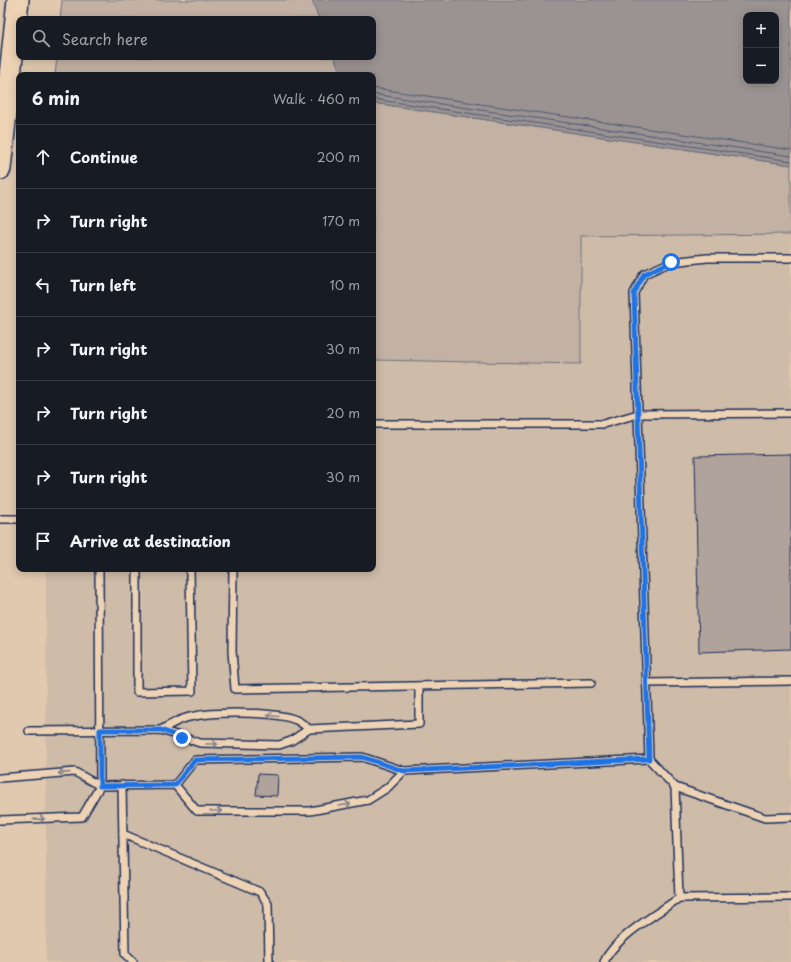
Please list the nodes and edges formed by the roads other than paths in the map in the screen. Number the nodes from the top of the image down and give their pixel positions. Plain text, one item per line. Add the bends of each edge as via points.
1 (17, 0) edge
2 (0, 169) edge
3 (791, 258) edge
4 (791, 413) edge
5 (638, 414) junction
6 (376, 424) edge
7 (0, 519) edge
8 (16, 519) edge
9 (99, 572) edge
10 (137, 572) edge
11 (190, 572) edge
12 (233, 572) edge
13 (791, 680) edge
14 (646, 682) junction
15 (591, 683) dead end
16 (419, 686) junction
17 (309, 729) junction
18 (100, 730) junction
19 (161, 730) junction
20 (29, 731) dead end
21 (649, 759) junction
22 (404, 771) junction
23 (0, 778) edge
24 (122, 785) junction
25 (175, 785) junction
26 (100, 786) junction
27 (675, 787) junction
28 (791, 817) edge
29 (0, 820) edge
30 (123, 834) junction
31 (791, 897) edge
32 (679, 898) junction
33 (133, 962) edge
34 (268, 962) edge
35 (604, 962) edge

1 - 2 main road
3 - 5 lane via 707,258 671,262 644,274 634,293
4 - 5 lane
5 - 6 lane via 603,424
5 - 14 lane
7 - 8 lane
9 - 18 lane
10 - 11 lane via 137,692 192,691
12 - 16 lane via 232,651 235,689
13 - 14 lane
14 - 21 lane
15 - 16 lane
16 - 17 lane via 419,724
17 -> 19 lane via 297,721 282,716 222,714 183,719
19 -> 17 lane via 200,743 279,745 291,741
18 - 19 lane
18 - 20 lane
18 - 26 lane
21 - 22 lane
21 - 27 lane
22 - 25 lane via 362,757 195,760
25 -> 22 lane via 197,811 310,811 368,800 387,788
26 -> 23 lane via 75,772
24 - 25 lane
24 - 26 lane
24 - 30 lane
29 -> 26 lane via 82,817
27 - 28 lane via 765,818
27 - 32 lane
30 - 33 lane via 125,954
30 - 34 lane via 260,892 268,904
31 - 32 lane
32 - 35 lane via 624,937 607,954

